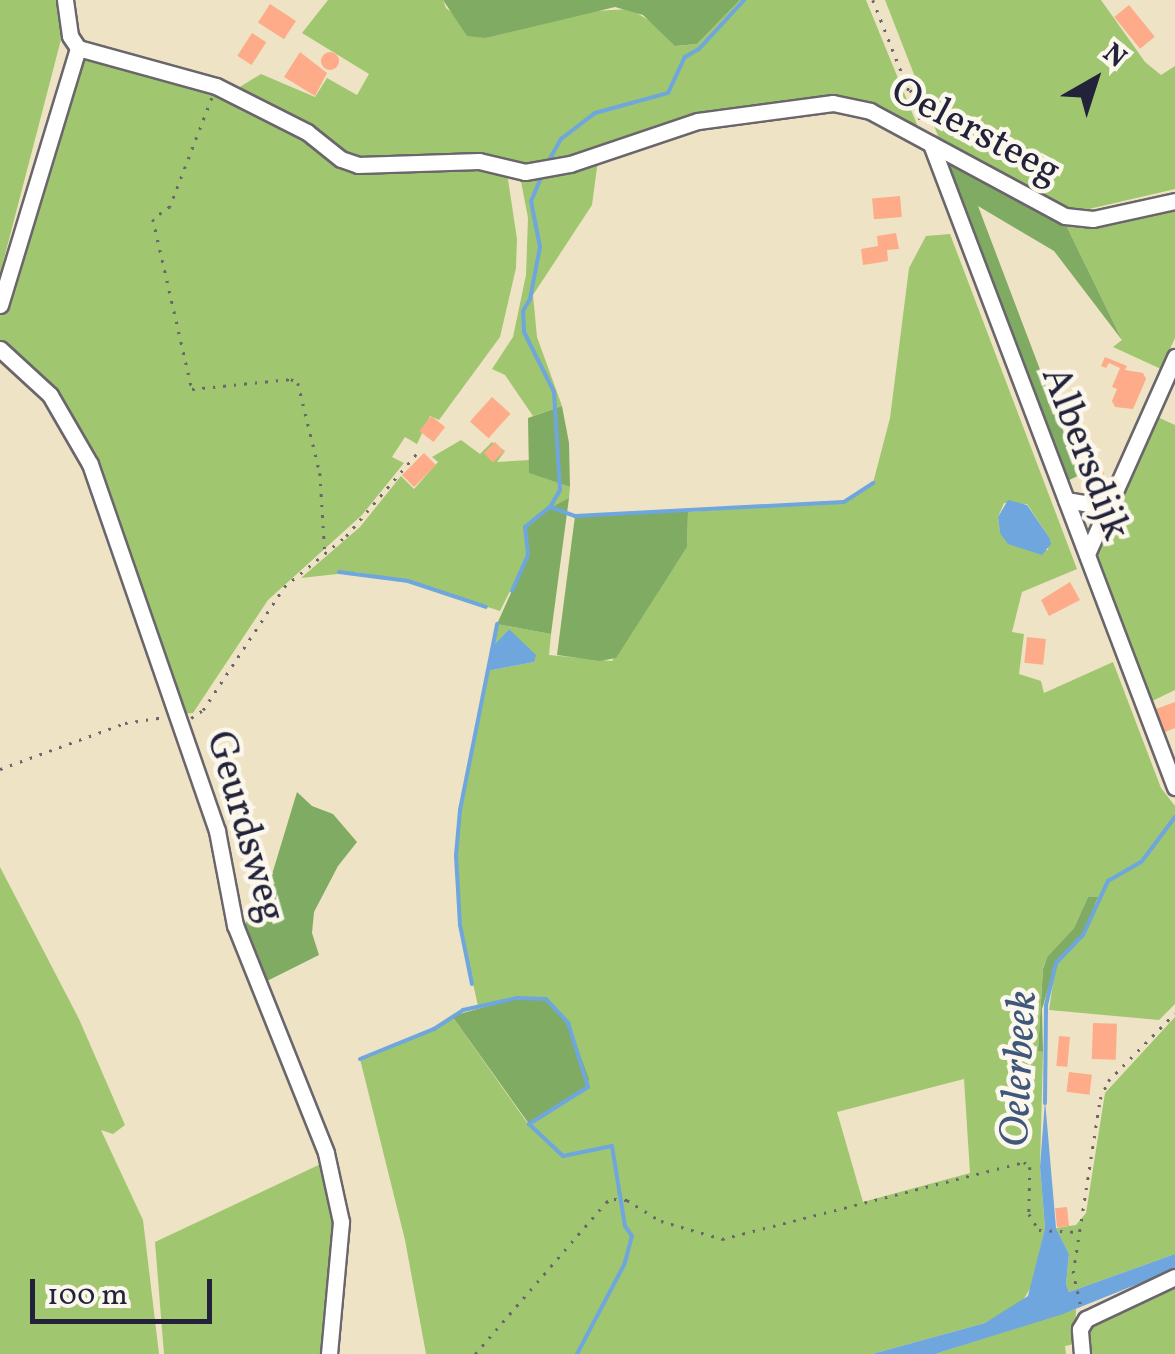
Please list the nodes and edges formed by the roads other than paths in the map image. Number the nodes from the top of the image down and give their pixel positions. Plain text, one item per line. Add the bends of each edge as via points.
1 (65, 0) edge
2 (78, 48) junction
3 (931, 144) junction
4 (1175, 201) edge
5 (0, 305) edge
6 (0, 349) edge
7 (1175, 357) edge
8 (1066, 500) junction
9 (1108, 507) junction
10 (1087, 554) junction
11 (1175, 787) edge
12 (1175, 1278) edge
13 (329, 1354) edge
14 (1082, 1354) edge

1 - 2 street
2 - 3 street, Oelersteeg via 216,86 358,165 479,161 512,170 570,164 698,121 834,103 870,111
2 - 5 street
3 - 4 street, Oelersteeg via 1065,216 1093,218
3 - 8 street, Albersdijk
6 - 13 street, Geurdsweg via 50,395 84,452 220,843 235,925 334,1177 341,1242
7 - 9 street
8 - 9 street
8 - 10 street, Albersdijk
9 - 10 street
10 - 11 street, Albersdijk
12 - 14 street via 1086,1318

